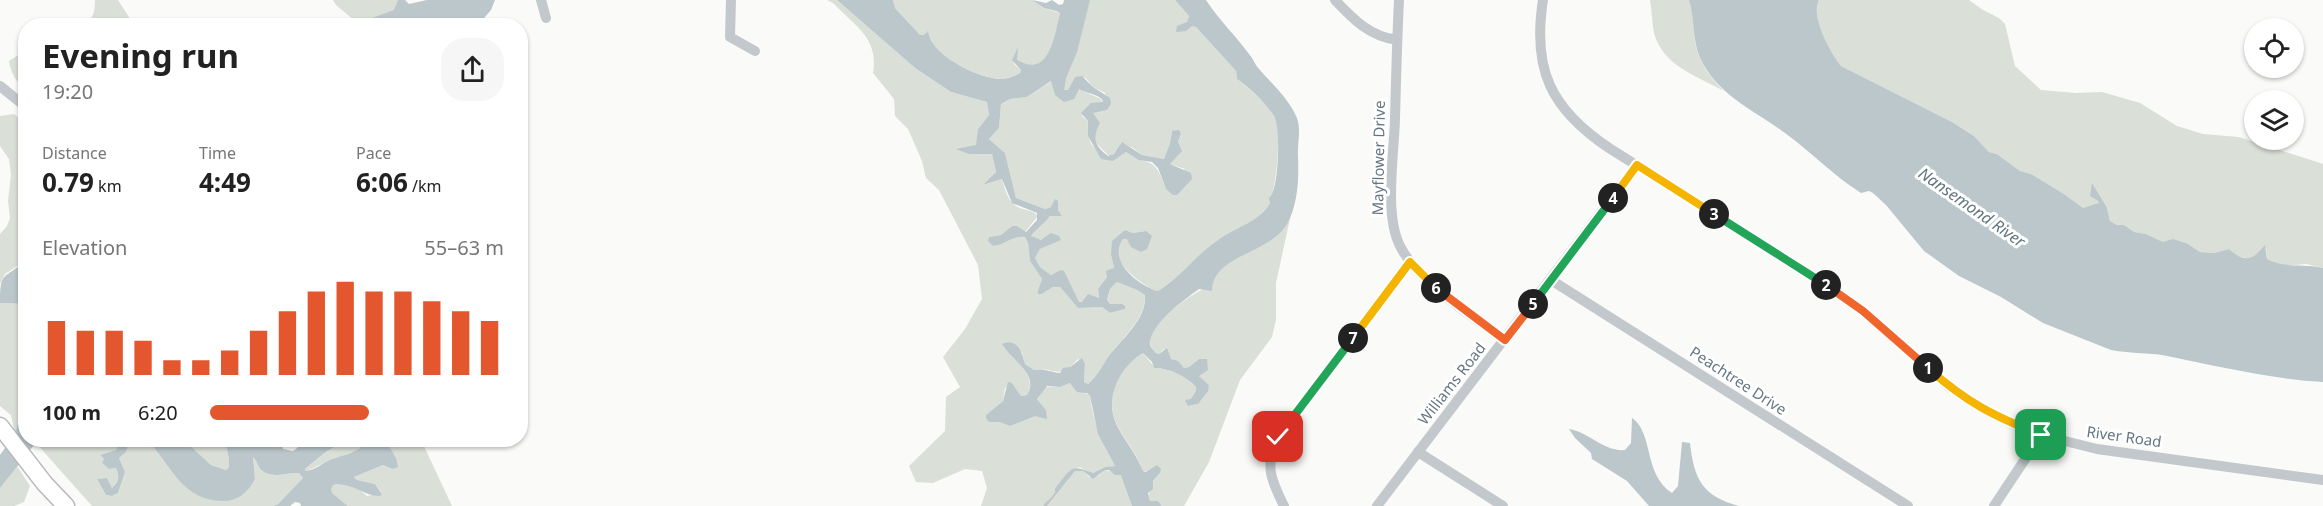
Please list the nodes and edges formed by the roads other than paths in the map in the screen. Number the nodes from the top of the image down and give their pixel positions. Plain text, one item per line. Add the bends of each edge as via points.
1 (541, 0) edge
2 (731, 0) edge
3 (1335, 0) edge
4 (1399, 0) edge
5 (1543, 0) edge
6 (546, 18) dead end
7 (1397, 40) junction
8 (755, 51) dead end
9 (0, 86) edge
10 (18, 101) edge
11 (1637, 165) junction
12 (1410, 262) junction
13 (1551, 280) junction
14 (1505, 340) junction
15 (2, 429) edge
16 (2041, 435) junction
17 (1418, 452) junction
18 (2323, 480) edge
19 (66, 506) edge
20 (1284, 506) edge
21 (1377, 506) edge
22 (1503, 506) edge
23 (1908, 506) edge
24 (1994, 506) edge

1 - 6 street
2 - 8 street via 730,37
3 - 7 street via 1367,30
4 - 7 street, Mayflower Drive
5 - 11 street, River Road via 1539,26 1541,56 1556,97 1574,122 1593,138
7 - 12 street, Mayflower Drive via 1392,217 1399,246
9 - 10 street
11 - 13 street, Williams Road
11 - 16 street, River Road via 1835,290 1969,401
12 - 14 street, Mayflower Drive via 1431,284
12 - 20 street via 1278,437 1270,468 1272,483
13 - 14 street, Williams Road
13 - 23 street, Peachtree Drive
14 - 17 street, Williams Road
15 - 19 main road
16 - 18 street, River Road via 2097,449
16 - 24 street
17 - 21 street, Williams Road
17 - 22 street

